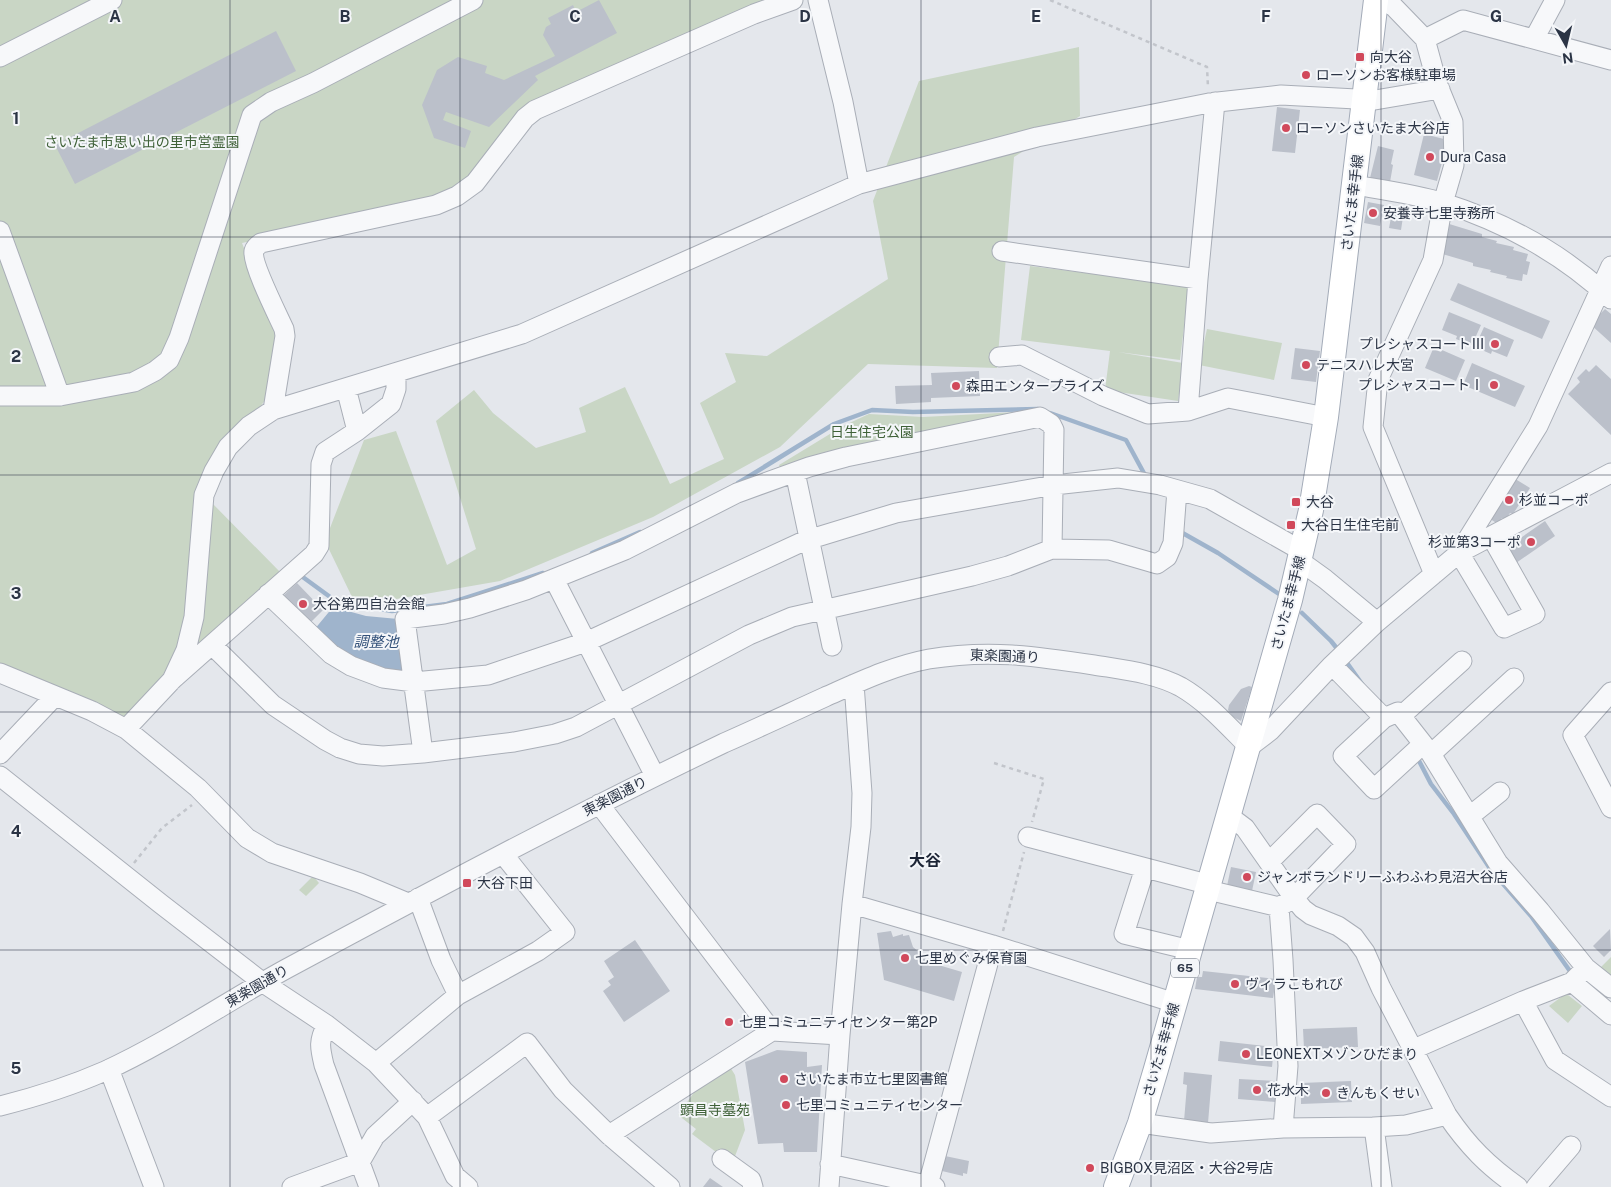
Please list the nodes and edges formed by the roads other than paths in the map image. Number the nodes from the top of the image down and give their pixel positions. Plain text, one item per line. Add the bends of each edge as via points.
1 (112, 0) edge
2 (473, 0) edge
3 (793, 0) edge
4 (818, 0) edge
5 (1555, 0) edge
6 (1387, 2) edge
7 (1425, 39) junction
8 (1534, 39) junction
9 (0, 57) edge
10 (1611, 60) edge
11 (1440, 89) junction
12 (1365, 100) junction
13 (1212, 102) junction
14 (859, 184) junction
15 (1354, 185) junction
16 (1442, 203) junction
17 (1, 239) edge
18 (1002, 251) dead end
19 (1611, 266) edge
20 (1198, 279) junction
21 (1606, 294) edge
22 (998, 358) dead end
23 (396, 372) junction
24 (346, 388) junction
25 (0, 396) edge
26 (60, 396) junction
27 (273, 410) junction
28 (1188, 411) junction
29 (1326, 417) junction
30 (357, 431) junction
31 (794, 472) junction
32 (1611, 473) edge
33 (1054, 485) junction
34 (1161, 486) junction
35 (1491, 536) junction
36 (809, 540) junction
37 (1052, 549) junction
38 (1459, 553) junction
39 (1301, 556) junction
40 (1434, 574) junction
41 (554, 579) junction
42 (268, 594) junction
43 (824, 610) junction
44 (1377, 622) junction
45 (586, 642) junction
46 (212, 644) junction
47 (832, 646) dead end
48 (1339, 659) junction
49 (1462, 661) dead end
50 (0, 673) edge
51 (1514, 678) dead end
52 (172, 680) junction
53 (414, 682) junction
54 (854, 684) junction
55 (1611, 692) edge
56 (54, 697) junction
57 (619, 704) junction
58 (1392, 717) junction
59 (126, 729) junction
60 (1248, 747) junction
61 (1427, 749) junction
62 (423, 753) junction
63 (0, 754) edge
64 (0, 776) edge
65 (655, 776) junction
66 (1500, 792) dead end
67 (599, 804) junction
68 (1611, 808) edge
69 (1229, 816) junction
70 (1470, 816) junction
71 (1028, 837) dead end
72 (503, 854) junction
73 (1269, 862) junction
74 (1146, 868) junction
75 (1208, 890) junction
76 (413, 900) junction
77 (1286, 902) junction
78 (852, 904) junction
79 (993, 945) junction
80 (1190, 950) junction
81 (1577, 976) junction
82 (262, 982) junction
83 (1611, 988) edge
84 (458, 995) junction
85 (1523, 1001) junction
86 (1175, 1003) junction
87 (1611, 1014) edge
88 (327, 1025) junction
89 (772, 1031) junction
90 (840, 1035) junction
91 (1414, 1049) junction
92 (376, 1063) junction
93 (109, 1069) junction
94 (1611, 1097) edge
95 (413, 1101) junction
96 (0, 1106) edge
97 (1447, 1115) junction
98 (427, 1117) junction
99 (1140, 1123) junction
100 (1283, 1128) junction
101 (1374, 1128) junction
102 (609, 1135) junction
103 (1571, 1146) dead end
104 (722, 1160) dead end
105 (360, 1162) junction
106 (830, 1164) junction
107 (1495, 1179) edge
108 (752, 1184) edge
109 (932, 1186) edge
110 (154, 1187) edge
111 (292, 1187) edge
112 (369, 1187) edge
113 (468, 1187) edge
114 (670, 1187) edge
115 (829, 1187) edge
116 (1116, 1187) edge
117 (1382, 1187) edge
118 (1518, 1187) edge
119 (1536, 1187) edge

1 - 9 street
2 - 26 street via 271,102 252,115 169,360 134,382
3 - 27 street via 715,30 535,110 525,118 475,183 456,196 436,204 256,246 255,263 285,336
4 - 14 street
5 - 8 street
6 - 7 street
6 - 12 main road, さいたま幸手線 / 65
7 - 8 street via 1463,20
7 - 11 street
8 - 10 street
11 - 12 street
11 - 16 street via 1453,122 1454,165
12 - 13 street via 1281,95
12 - 15 main road, さいたま幸手線 / 65
13 - 14 street via 1037,137
13 - 20 street
14 - 23 street via 522,334
15 - 16 street
15 - 29 main road, さいたま幸手線 / 65
16 - 21 street via 1495,221 1536,242
16 - 40 street via 1433,260 1378,380 1372,428
17 - 26 street
18 - 20 street
19 - 21 street
20 - 28 street
21 - 38 street via 1538,426
22 - 28 street via 1022,356 1148,414
23 - 24 street
23 - 30 street via 396,389 391,404
24 - 27 street
24 - 30 street
25 - 26 street
27 - 52 street via 249,426 228,447 204,495 194,617 186,650
28 - 29 street via 1228,398
29 - 39 main road, さいたま幸手線 / 65
30 - 42 street via 325,452 321,464 319,546
31 - 33 street via 846,457 1040,417 1054,430
31 - 36 street
31 - 41 street via 737,493 625,550
32 - 35 street
33 - 34 street via 1118,478
33 - 36 street via 896,513
33 - 37 street
34 - 37 street via 1174,528 1173,543 1167,557 1157,564 1109,550
34 - 39 street via 1210,499
35 - 38 street
35 - 38 street via 1535,614 1504,628
36 - 43 street
36 - 45 street
37 - 43 street via 972,576
38 - 40 street
39 - 44 street
39 - 60 main road, さいたま幸手線 / 65
40 - 44 street
41 - 45 street
41 - 53 street via 470,608 405,619
42 - 46 street
42 - 53 street via 331,654 351,666 383,678
43 - 47 street
43 - 57 street via 792,617 749,635
44 - 48 street
45 - 53 street via 488,674
45 - 57 street
46 - 52 street
46 - 62 street via 273,704 340,748 358,754 383,756
48 - 58 street
48 - 60 street via 1270,731
49 - 58 street
50 - 56 street
51 - 61 street
52 - 59 street
53 - 62 street
54 - 60 street, 東楽園通り via 881,672 927,660 987,653 1039,656 1123,670 1180,686 1196,696
54 - 65 street, 東楽園通り
54 - 78 street via 862,826
55 - 68 street via 1573,735
56 - 59 street via 92,711
56 - 63 street
57 - 62 street via 576,727 555,734
57 - 65 street
58 - 61 street
58 - 61 street via 1343,756 1374,789
59 - 76 street via 205,795 247,838 272,853
60 - 69 main road, さいたま幸手線 / 65
61 - 70 street
64 - 82 street
65 - 67 street, 東楽園通り
66 - 70 street
67 - 72 street, 東楽園通り
67 - 89 street
69 - 73 street via 1245,828
69 - 75 main road, さいたま幸手線 / 65
70 - 81 street via 1498,864 1540,911
71 - 74 street
72 - 76 street, 東楽園通り
72 - 84 street via 565,932 538,951
73 - 77 street
73 - 77 street via 1317,814 1346,844
74 - 75 street via 1199,882
74 - 80 street via 1124,934
75 - 77 street
75 - 80 main road, さいたま幸手線 / 65
76 - 82 street, 東楽園通り
76 - 84 street
77 - 91 street via 1354,937 1365,952
77 - 100 street via 1284,960 1288,1066
78 - 79 street
78 - 90 street
79 - 86 street
79 - 109 street
80 - 86 main road, さいたま幸手線 / 65
81 - 83 street
81 - 85 street
81 - 87 street
82 - 88 street
82 - 93 street, 東楽園通り
84 - 92 street
85 - 91 street
85 - 94 street via 1555,1060
86 - 99 main road, さいたま幸手線 / 65
88 - 92 street
88 - 105 street via 321,1037 320,1051
89 - 90 street
89 - 102 street
90 - 106 street
91 - 97 street
92 - 95 street
93 - 96 street, 東楽園通り via 52,1091
93 - 110 street
95 - 98 street
95 - 105 street via 374,1136
97 - 101 street via 1406,1125
97 - 107 street
98 - 102 street via 527,1044 563,1090
98 - 113 street via 456,1176
99 - 100 street via 1211,1133
99 - 116 main road, さいたま幸手線 / 65
100 - 101 street
101 - 117 street
102 - 114 street
103 - 119 street
104 - 108 street
105 - 111 street
105 - 112 street
106 - 109 street
106 - 115 street
107 - 118 street

